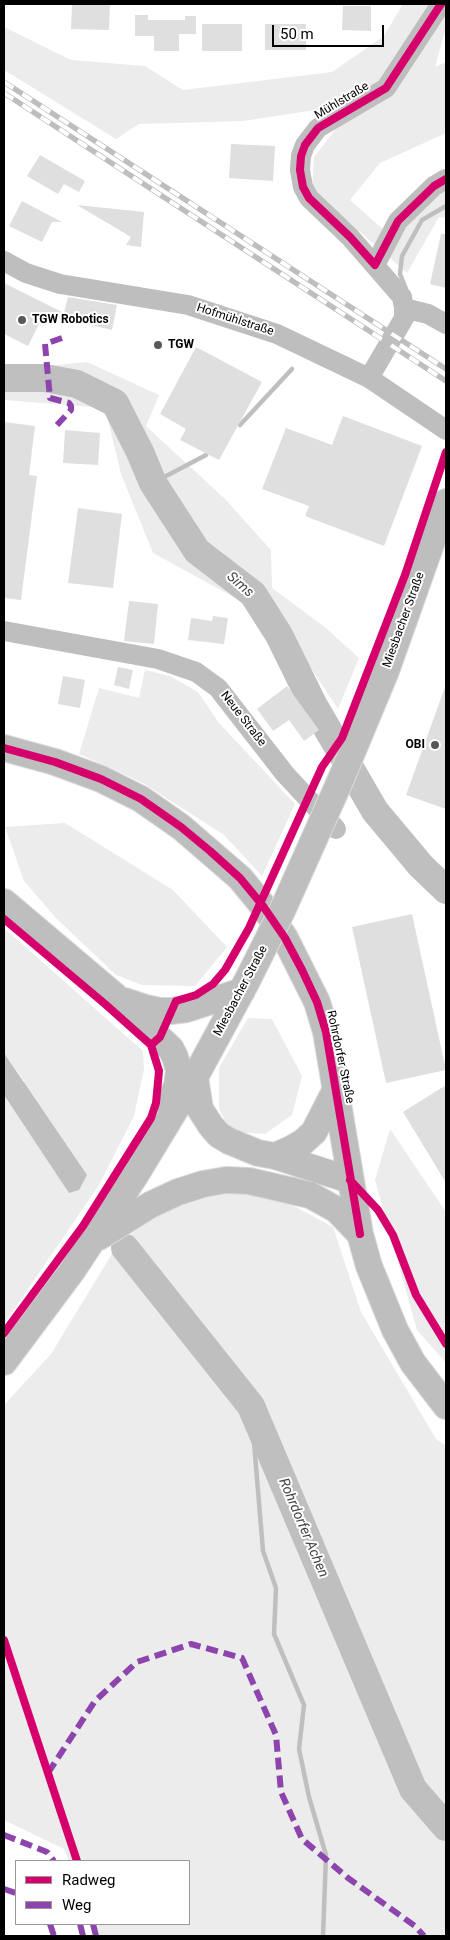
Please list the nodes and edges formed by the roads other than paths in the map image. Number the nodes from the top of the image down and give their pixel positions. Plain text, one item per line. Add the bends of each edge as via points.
1 (441, 4) edge
2 (446, 179) edge
3 (4, 261) edge
4 (375, 265) junction
5 (404, 308) junction
6 (446, 324) edge
7 (369, 378) junction
8 (446, 430) edge
9 (446, 502) edge
10 (4, 631) edge
11 (4, 748) edge
12 (336, 829) dead end
13 (4, 902) edge
14 (245, 986) junction
15 (115, 996) junction
16 (195, 1077) junction
17 (336, 1087) junction
18 (275, 1156) junction
19 (135, 1176) junction
20 (351, 1185) junction
21 (310, 1195) junction
22 (360, 1234) junction
23 (92, 1241) junction
24 (4, 1362) edge
25 (446, 1406) edge

1 - 4 street, Mühlstraße via 386,88 318,128 301,156 303,187 309,198
2 - 4 street via 434,186 398,221
3 - 7 street, Hofmühlstraße via 26,273 60,284 188,305 278,334
4 - 5 street, Mühlstraße via 402,297
5 - 6 street via 428,314
5 - 7 street via 404,318
7 - 8 street, Hofmühlstraße
9 - 14 main road, Miesbacher Straße, bridge via 386,671 342,779
10 - 12 street, Neue Straße via 158,659 196,672 218,688 285,774
11 - 17 main road, Rohrdorfer Straße via 101,779 141,799 181,827 240,878 285,938 317,1002
13 - 15 main road
14 - 15 main road via 188,1009 171,1011 146,1008
14 - 16 main road, Miesbacher Straße
15 - 19 main road via 170,1049 179,1070 167,1110 140,1154
16 - 18 main road via 200,1109 219,1135 258,1153
16 - 19 main road, Miesbacher Straße
17 - 18 main road via 314,1132 303,1142
17 - 20 main road, Rohrdorfer Straße
18 - 20 main road
19 - 23 main road, Miesbacher Straße
20 - 21 main road via 338,1193
20 - 22 main road, Rohrdorfer Straße
21 - 22 main road via 337,1210
21 - 23 main road via 249,1181 202,1184 150,1205
22 - 25 main road, Rohrdorfer Straße via 369,1266 395,1330 413,1363
23 - 24 main road, Miesbacher Straße

